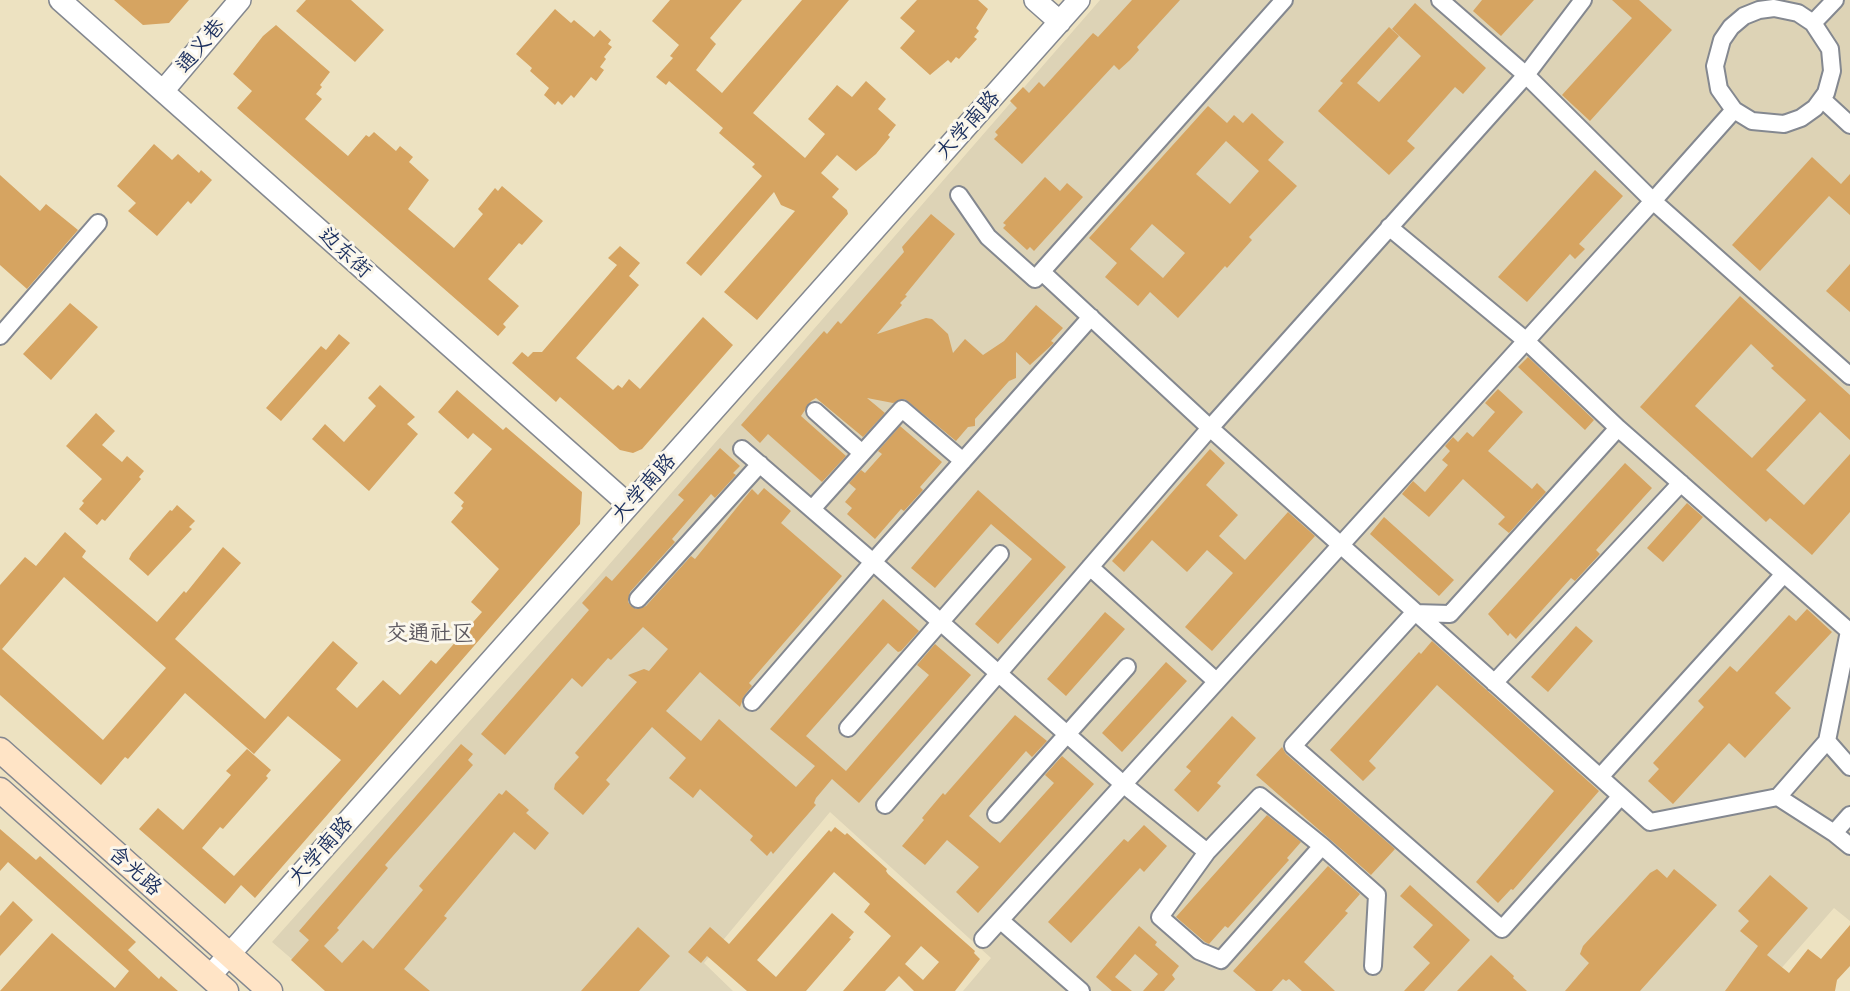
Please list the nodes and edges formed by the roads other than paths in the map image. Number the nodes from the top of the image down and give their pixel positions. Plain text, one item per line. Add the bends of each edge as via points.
1 (60, 0) edge
2 (240, 0) edge
3 (1035, 0) edge
4 (1079, 0) edge
5 (1284, 0) edge
6 (1440, 0) edge
7 (1583, 0) edge
8 (1834, 0) edge
9 (1060, 22) junction
10 (1813, 23) junction
11 (1526, 75) junction
12 (163, 91) junction
13 (1822, 99) junction
14 (1734, 110) junction
15 (1850, 125) edge
16 (959, 195) dead end
17 (1653, 201) junction
18 (98, 223) dead end
19 (1389, 227) junction
20 (1042, 272) junction
21 (1091, 317) junction
22 (0, 336) edge
23 (1524, 339) junction
24 (1850, 376) edge
25 (815, 411) dead end
26 (1210, 428) junction
27 (1618, 428) junction
28 (742, 449) dead end
29 (862, 453) junction
30 (963, 461) junction
31 (760, 464) junction
32 (1681, 483) junction
33 (629, 505) junction
34 (812, 509) junction
35 (1338, 545) junction
36 (1000, 554) dead end
37 (873, 562) junction
38 (1090, 567) junction
39 (1784, 574) junction
40 (638, 599) dead end
41 (1414, 613) junction
42 (941, 622) junction
43 (1127, 667) dead end
44 (999, 673) junction
45 (1216, 681) junction
46 (1494, 683) junction
47 (1850, 695) edge
48 (752, 702) dead end
49 (1834, 714) junction
50 (848, 728) dead end
51 (1067, 734) junction
52 (1827, 741) junction
53 (0, 750) edge
54 (1850, 767) edge
55 (1600, 777) junction
56 (1123, 784) junction
57 (0, 790) edge
58 (1621, 796) junction
59 (1778, 796) junction
60 (885, 805) dead end
61 (996, 814) dead end
62 (1850, 815) edge
63 (1834, 833) junction
64 (1322, 846) junction
65 (1850, 846) edge
66 (1207, 852) junction
67 (1000, 920) junction
68 (982, 939) dead end
69 (229, 954) junction
70 (1372, 966) dead end
71 (218, 984) edge
72 (270, 991) edge
73 (1081, 991) edge

1 - 12 street, 边东街
2 - 12 street, 通义巷
3 - 9 street
4 - 9 street, 大学南路
5 - 20 street
6 - 11 street
7 - 11 street
8 - 10 street
9 - 33 street, 大学南路
10 - 13 street via 1830,49 1832,71
10 - 14 street via 1798,13 1774,8 1744,16 1731,27 1722,40 1715,66 1719,89
11 - 17 street
11 - 19 street
12 - 33 street, 边东街
13 - 14 street via 1801,118 1784,124 1752,121
13 - 15 street
14 - 17 street
16 - 20 street via 988,237 1035,279
17 - 23 street
17 - 24 street
18 - 22 street
19 - 23 street
19 - 26 street
20 - 21 street
21 - 26 street
21 - 30 street
23 - 27 street
23 - 35 street
25 - 29 street
26 - 35 street
26 - 38 street
27 - 32 street
27 - 41 street via 1450,614
28 - 31 street
29 - 30 street via 902,409
29 - 34 street
30 - 37 street
31 - 34 street
31 - 40 street
32 - 39 street
32 - 46 street
33 - 69 street, 大学南路
34 - 37 street
35 - 41 street
35 - 45 street
36 - 42 street
37 - 42 street
37 - 48 street
38 - 44 street
38 - 45 street
39 - 49 street via 1849,631
39 - 55 street
41 - 46 street
41 - 58 street via 1293,746 1502,929
42 - 44 street
42 - 50 street
43 - 51 street
44 - 51 street
44 - 60 street
45 - 56 street
46 - 55 street
47 - 49 street
49 - 52 street
51 - 56 street
51 - 61 street
52 - 54 street
52 - 59 street
53 - 69 main road, 含光路
55 - 58 street
56 - 66 street
56 - 67 street
57 - 71 main road, 含光路
58 - 59 street via 1650,822
59 - 63 street
62 - 63 street
63 - 65 street
64 - 66 street via 1260,796
64 - 66 street via 1221,960 1199,951 1160,917
64 - 70 street via 1377,895
67 - 68 street
67 - 73 street
69 - 71 street, 大学南路
69 - 72 main road, 含光路

